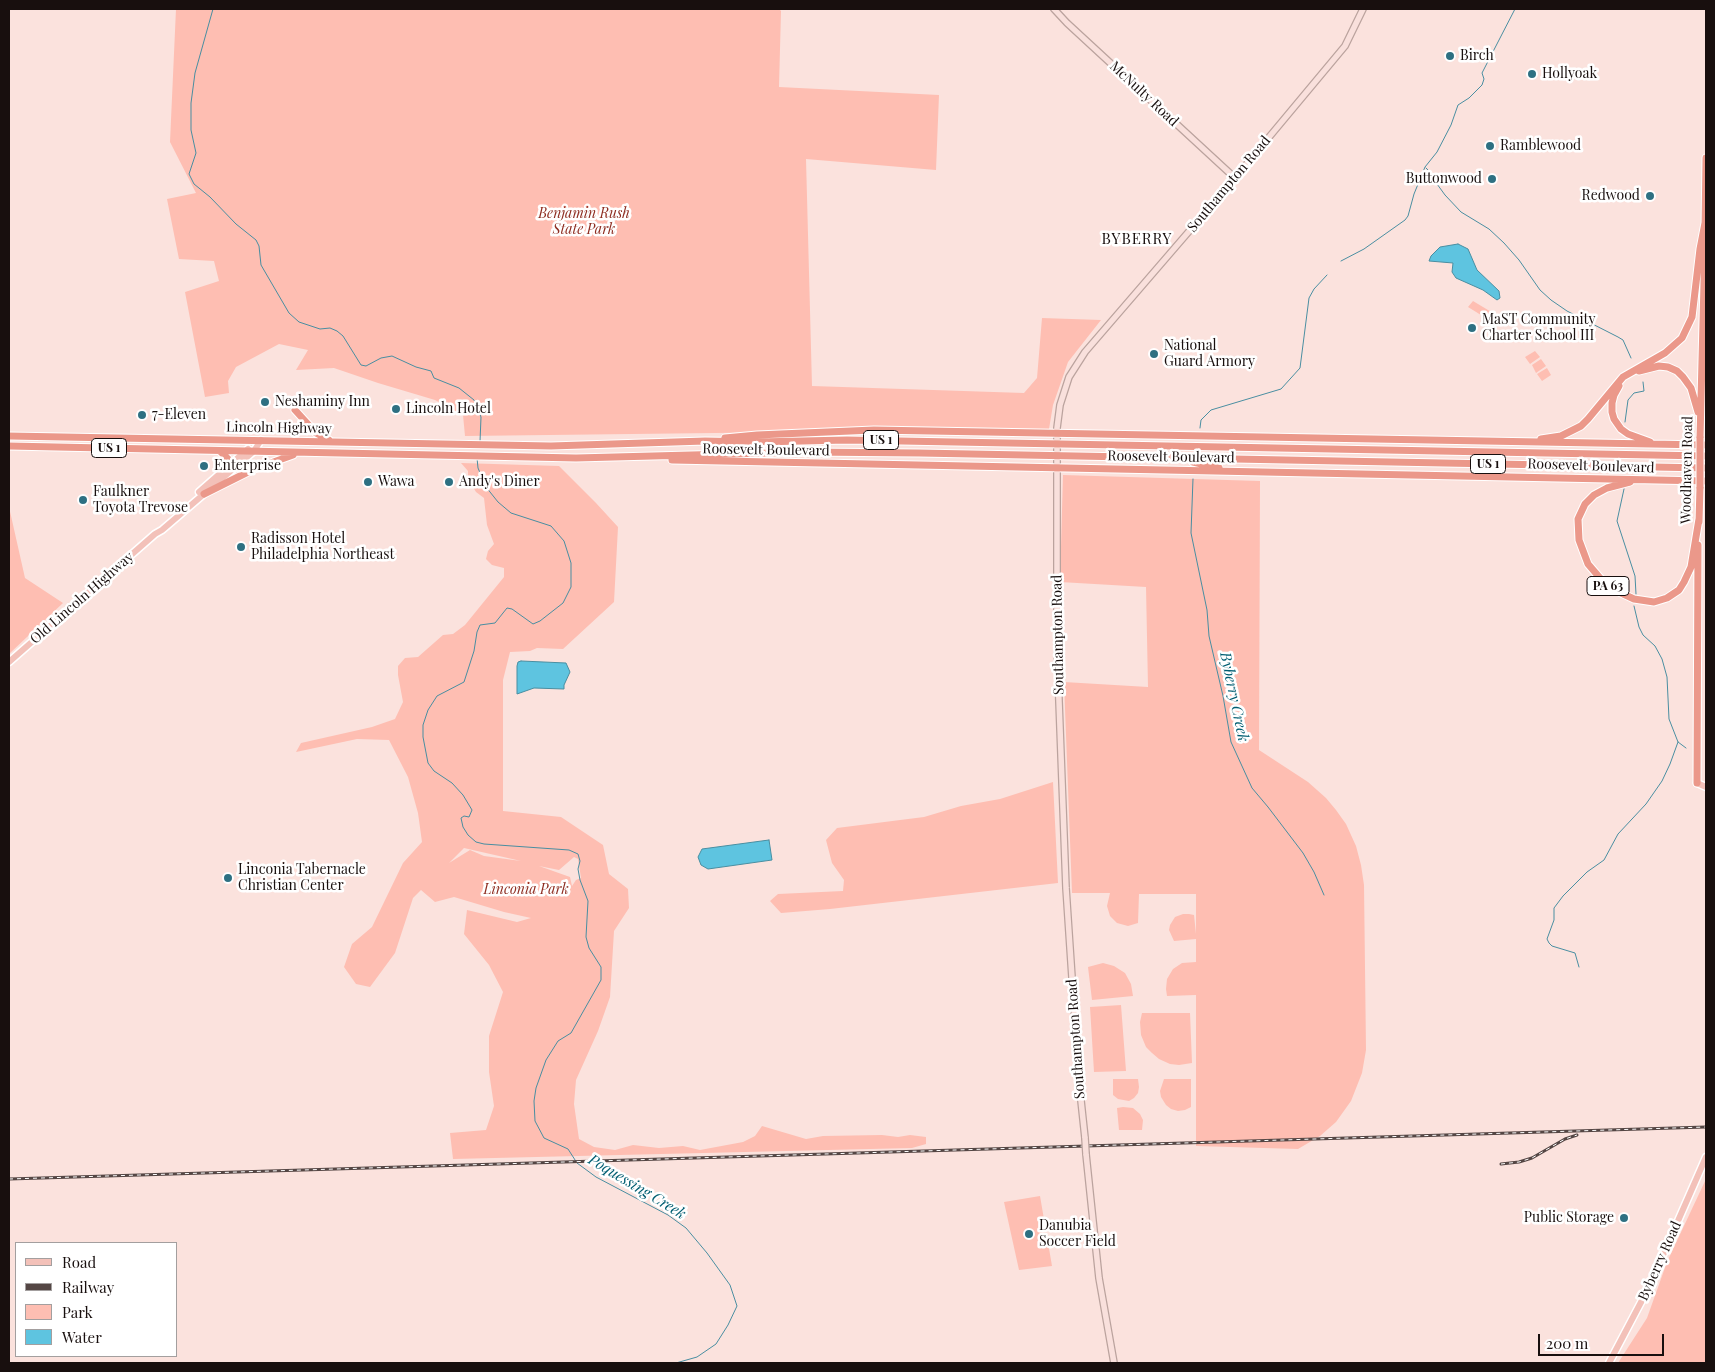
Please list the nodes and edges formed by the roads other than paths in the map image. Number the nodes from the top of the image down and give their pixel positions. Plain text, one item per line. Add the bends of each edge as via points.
1 (1054, 9) edge
2 (1363, 9) edge
3 (1706, 158) edge
4 (1234, 178) junction
5 (1705, 223) edge
6 (295, 410) dead end
7 (1701, 425) junction
8 (1057, 433) junction
9 (9, 436) edge
10 (1224, 437) junction
11 (261, 440) junction
12 (334, 441) junction
13 (705, 441) junction
14 (1519, 442) junction
15 (1057, 444) junction
16 (1586, 444) junction
17 (1660, 444) junction
18 (488, 445) joint
19 (1706, 445) edge
20 (9, 446) edge
21 (1178, 446) junction
22 (220, 450) junction
23 (250, 451) junction
24 (302, 453) junction
25 (1630, 455) junction
26 (1057, 456) junction
27 (1706, 456) edge
28 (488, 457) joint
29 (636, 457) junction
30 (1178, 458) junction
31 (227, 468) junction
32 (1057, 468) junction
33 (1706, 468) edge
34 (1232, 471) junction
35 (1638, 480) junction
36 (1706, 482) edge
37 (204, 494) junction
38 (1699, 519) junction
39 (155, 534) junction
40 (9, 662) edge
41 (1697, 783) joint
42 (1706, 787) edge
43 (1706, 1157) edge
44 (1114, 1363) edge
45 (1609, 1363) edge

1 - 4 street, McNulty Road
2 - 4 street, Southampton Road via 1345,46
3 - 5 highway, Woodhaven Road / PA 63
4 - 8 street, Southampton Road via 1081,357 1064,391
5 - 7 highway, Woodhaven Road / PA 63
5 - 14 highway via 1692,317 1682,338 1665,353 1623,377 1576,429 1561,436
6 - 12 highway via 316,433
7 - 17 highway via 1694,395 1680,374 1660,366 1636,372 1616,391 1612,416 1628,434
7 - 38 highway, Woodhaven Road / PA 63, bridge
8 - 10 highway, Roosevelt Boulevard / US 1
8 - 13 highway, Roosevelt Boulevard / US 1 via 850,430
8 - 15 street, Southampton Road
9 - 11 highway, Lincoln Highway / US 1
10 - 14 highway, Roosevelt Boulevard / US 1
10 - 21 highway
11 - 12 highway, Lincoln Highway / US 1
11 - 23 main road, Old Lincoln Highway
12 - 18 highway, Lincoln Highway / US 1
13 - 15 highway, Roosevelt Boulevard / US 1
13 - 18 highway, Roosevelt Boulevard / US 1
14 - 16 highway, Roosevelt Boulevard / US 1
15 - 21 highway, Roosevelt Boulevard / US 1
15 - 26 street, Southampton Road
16 - 17 highway, Roosevelt Boulevard / US 1
16 - 25 highway
17 - 19 highway, Roosevelt Boulevard / US 1
20 - 22 highway, Lincoln Highway / US 1
21 - 25 highway, Roosevelt Boulevard / US 1
22 - 23 highway, Lincoln Highway / US 1
22 - 31 highway via 228,458
23 - 24 highway, Lincoln Highway / US 1
23 - 31 main road, Old Lincoln Highway
23 - 37 main road, Old Lincoln Highway
24 - 28 highway, Lincoln Highway / US 1
24 - 37 highway via 275,460
25 - 27 highway, Roosevelt Boulevard / US 1
26 - 29 highway, Roosevelt Boulevard / US 1 via 829,452
26 - 30 highway, Roosevelt Boulevard / US 1
26 - 32 street, Southampton Road
28 - 29 highway, Roosevelt Boulevard / US 1
29 - 32 highway, Roosevelt Boulevard / US 1
30 - 33 highway, Roosevelt Boulevard / US 1
30 - 34 highway
31 - 39 main road, Old Lincoln Highway
32 - 34 highway, Roosevelt Boulevard / US 1
32 - 44 street, Southampton Road, bridge via 1057,648 1066,888 1086,1154 1099,1278
34 - 35 highway, Roosevelt Boulevard / US 1
35 - 36 highway, Roosevelt Boulevard / US 1
35 - 38 highway, PA 63 via 1598,492 1585,504 1578,520 1579,540 1586,558 1596,574 1614,590 1650,602 1675,593 1691,567
37 - 39 main road, Old Lincoln Highway
38 - 41 highway, Woodhaven Road
39 - 40 main road, Old Lincoln Highway
41 - 42 main road
43 - 45 main road, Byberry Road via 1649,1287

